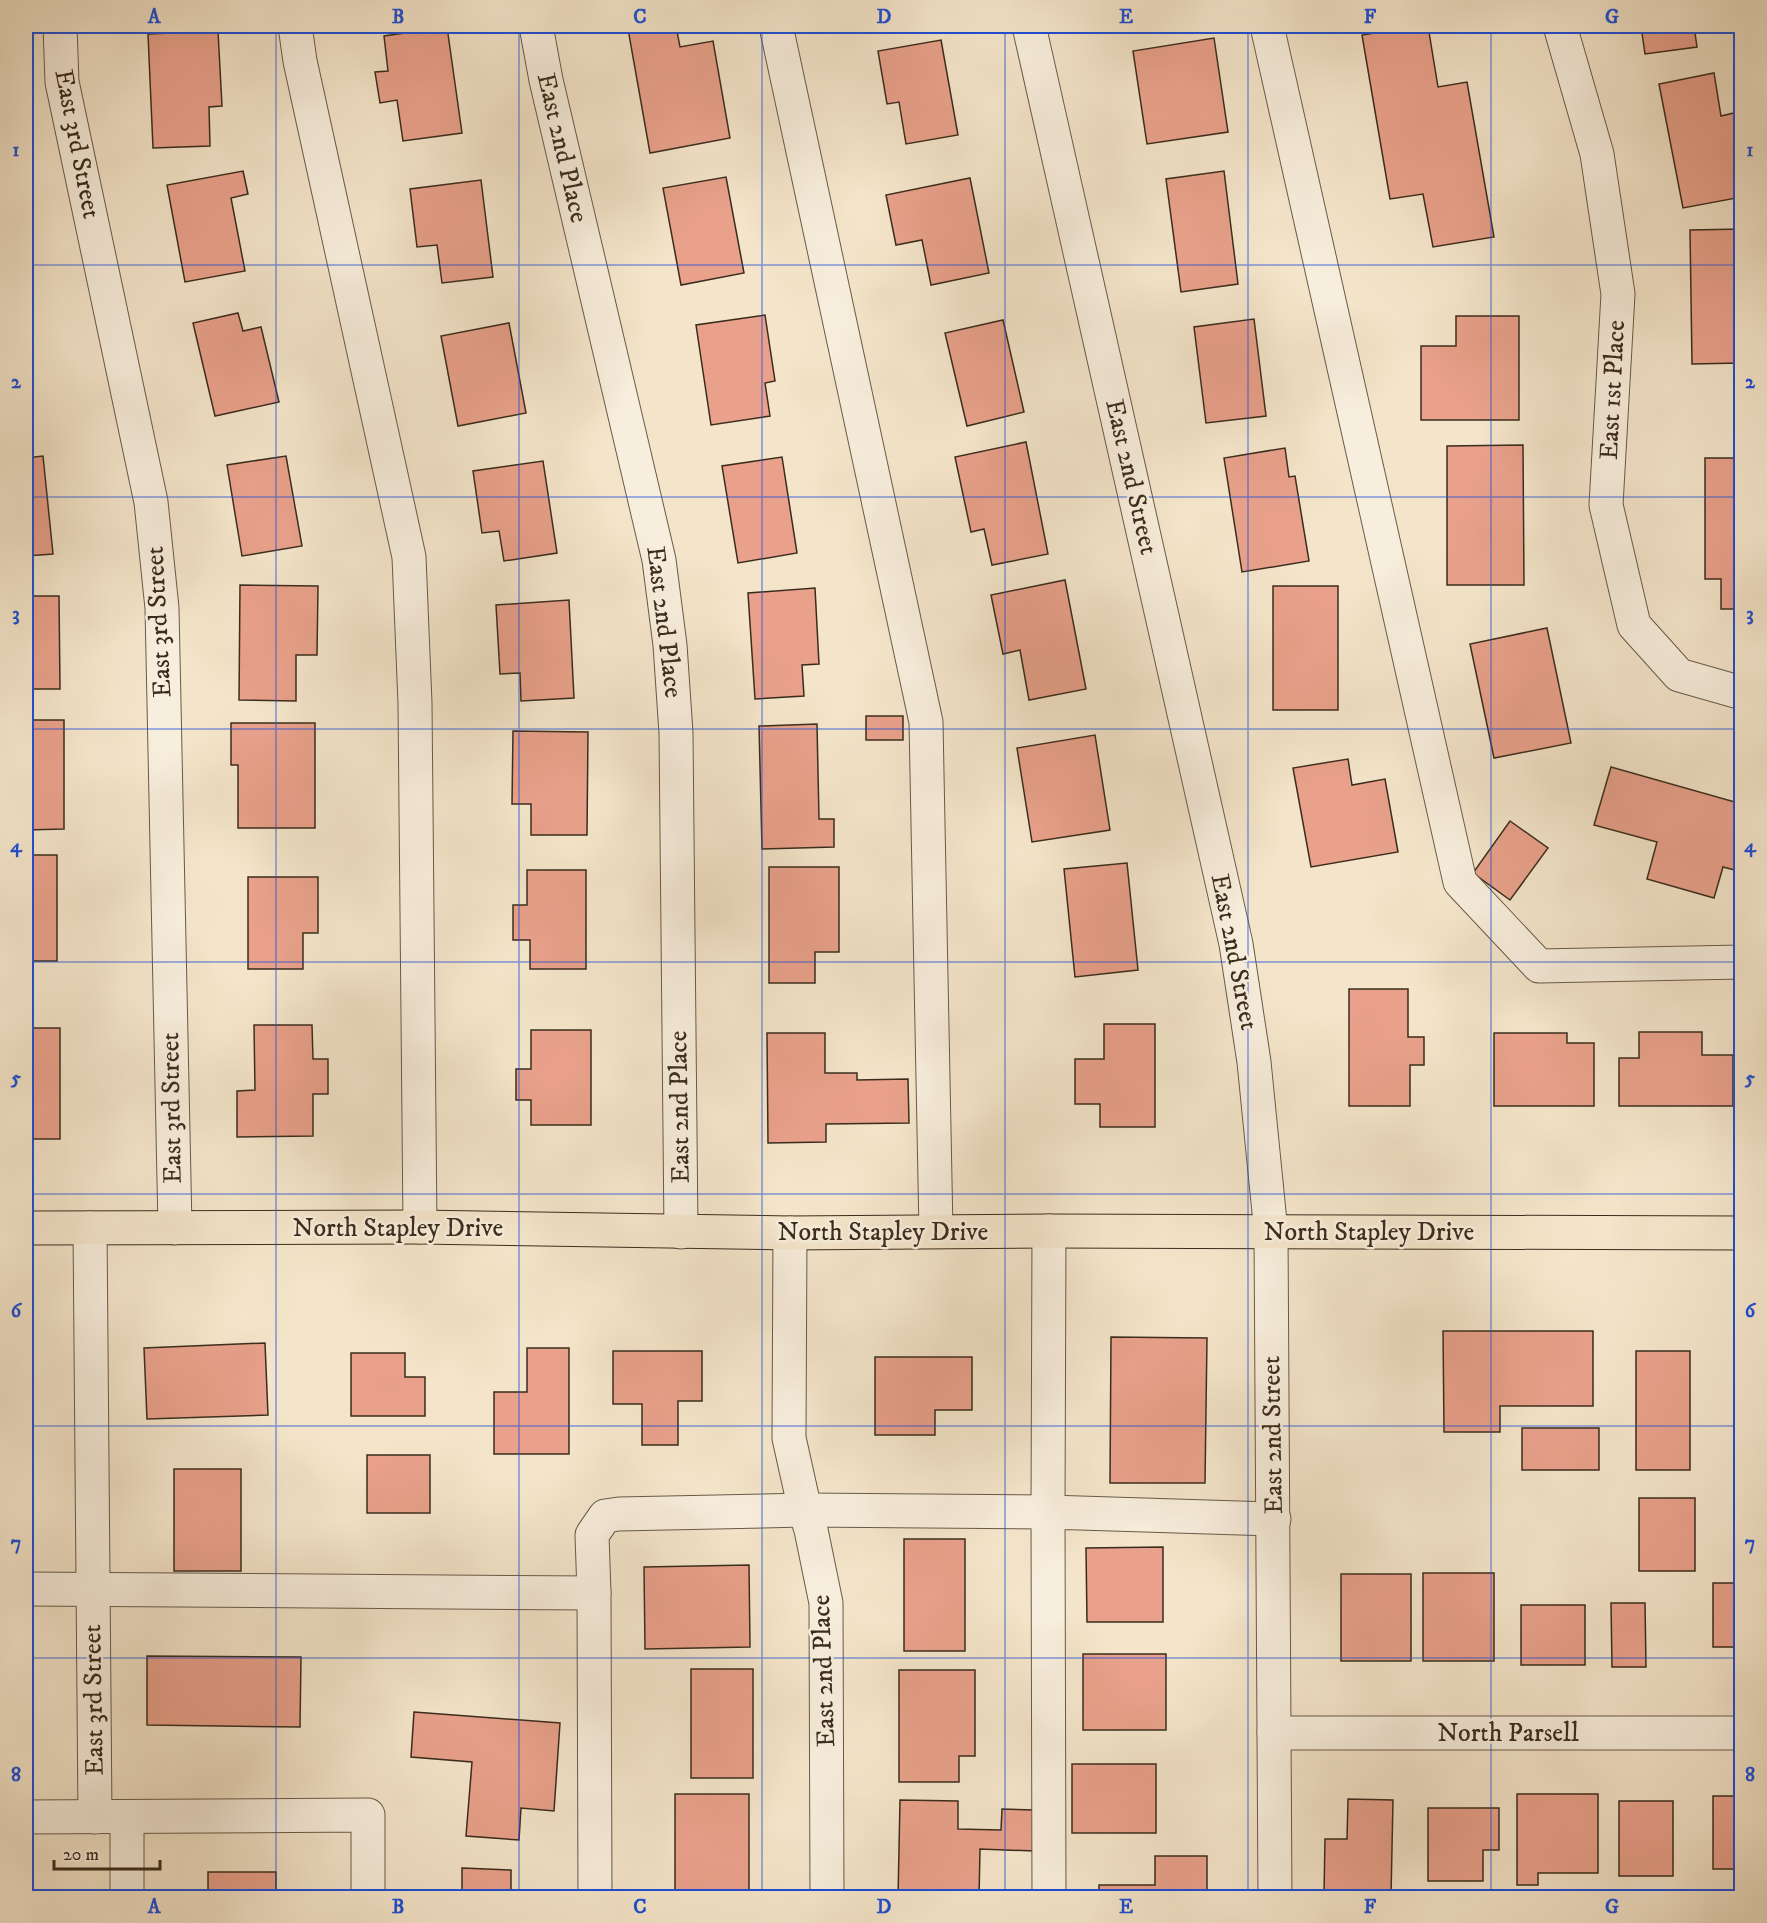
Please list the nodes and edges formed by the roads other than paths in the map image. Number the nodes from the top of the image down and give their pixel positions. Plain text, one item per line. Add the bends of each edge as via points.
1 (60, 26) edge
2 (295, 26) edge
3 (536, 26) edge
4 (776, 26) edge
5 (1029, 26) edge
6 (1267, 26) edge
7 (1560, 26) edge
8 (1742, 693) edge
9 (1742, 962) edge
10 (26, 1227) edge
11 (420, 1227) junction
12 (90, 1228) junction
13 (175, 1228) junction
14 (936, 1231) junction
15 (1049, 1231) junction
16 (681, 1232) junction
17 (1271, 1232) junction
18 (790, 1233) junction
19 (1742, 1233) edge
20 (805, 1510) junction
21 (1048, 1512) junction
22 (1274, 1519) junction
23 (26, 1589) edge
24 (93, 1589) junction
25 (594, 1593) junction
26 (1742, 1733) edge
27 (1274, 1734) junction
28 (26, 1817) edge
29 (111, 1817) junction
30 (127, 1898) edge
31 (368, 1898) edge
32 (595, 1898) edge
33 (827, 1898) edge
34 (1049, 1898) edge
35 (1275, 1898) edge

1 - 13 street, East 3rd Street via 62,82 151,502 162,608
2 - 11 street via 408,557 415,703
3 - 16 street, East 2nd Place via 658,560 670,645 676,733
4 - 14 street via 926,722
5 - 17 street, East 2nd Street via 1236,944 1254,1062
6 - 9 street via 1460,882 1539,966
7 - 8 street, East 1st Place via 1597,154 1618,294 1606,505 1634,625 1679,675
10 - 12 main road, North Stapley Drive
11 - 13 main road, North Stapley Drive
11 - 16 main road, North Stapley Drive
12 - 13 main road, North Stapley Drive
12 - 24 street, East 3rd Street
14 - 15 main road, North Stapley Drive
14 - 18 main road, North Stapley Drive
15 - 17 main road, North Stapley Drive
15 - 21 street
16 - 18 main road, North Stapley Drive
17 - 19 main road, North Stapley Drive
17 - 22 street, East 2nd Street
18 - 20 street, East 2nd Place via 789,1438
20 - 21 street
20 - 25 street via 605,1516 592,1535
20 - 33 street, East 2nd Place via 826,1603
21 - 22 street
21 - 34 street
22 - 27 street, East 2nd Street
23 - 24 street
24 - 25 street
24 - 29 street, East 3rd Street
25 - 32 street
26 - 27 street, North Parsell
27 - 35 street, East 2nd Street
28 - 29 street
29 - 30 street, East 3rd Street
29 - 31 street via 368,1815

